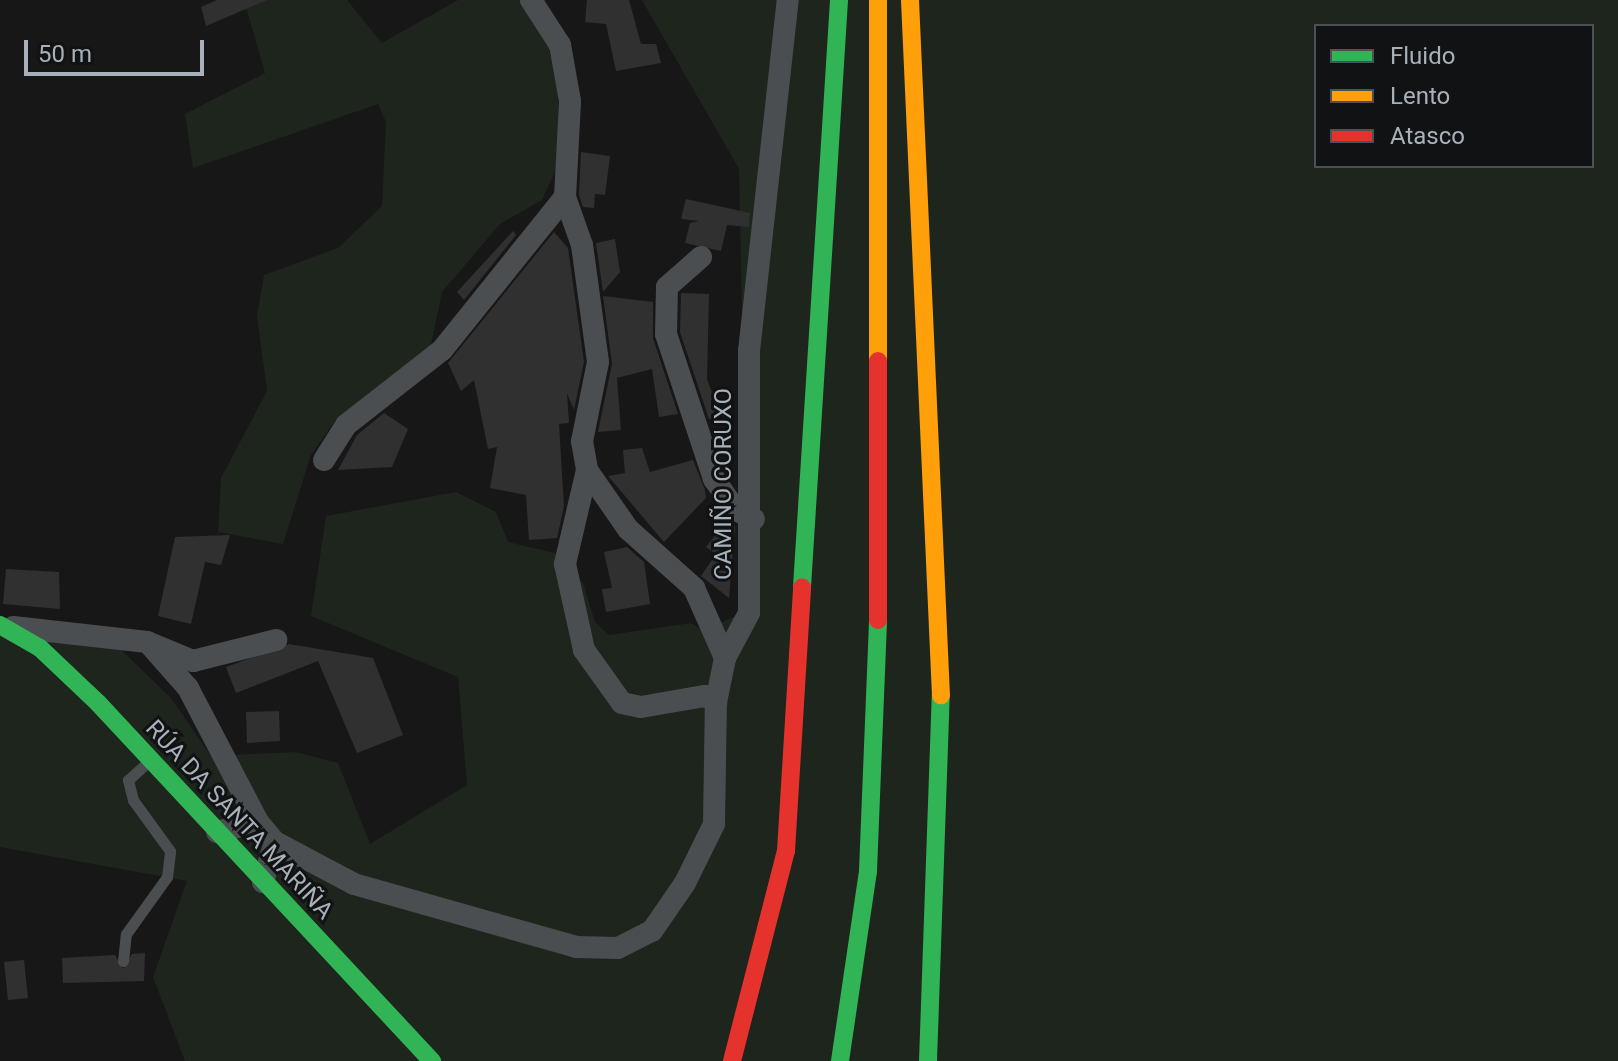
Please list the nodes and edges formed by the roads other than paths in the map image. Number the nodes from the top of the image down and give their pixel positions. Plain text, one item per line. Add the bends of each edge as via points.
1 (531, 0) edge
2 (788, 0) edge
3 (839, 0) edge
4 (878, 0) edge
5 (910, 0) edge
6 (565, 197) junction
7 (701, 257) dead end
8 (324, 460) dead end
9 (587, 470) junction
10 (754, 519) junction
11 (2, 625) edge
12 (276, 640) dead end
13 (147, 642) junction
14 (725, 658) junction
15 (716, 702) junction
16 (150, 760) junction
17 (258, 822) junction
18 (217, 832) junction
19 (275, 842) junction
20 (263, 882) junction
21 (123, 961) dead end
22 (432, 1061) edge
23 (732, 1061) edge
24 (840, 1061) edge
25 (928, 1061) edge

1 - 6 street via 560,45 570,101
2 - 10 street, CAMIÑO CORUXO via 749,351
3 - 23 main road via 786,851
4 - 24 main road via 878,719 850,1016
5 - 25 main road via 941,698
6 - 8 street via 442,350 346,425
6 - 9 street via 582,245 598,362 582,441
7 - 10 street via 667,287 666,334 714,479 736,510
9 - 14 street via 628,529 694,588
9 - 15 street via 565,564 584,650 622,703 641,707 705,696
10 - 14 street, CAMIÑO CORUXO via 749,613
11 - 13 street
11 - 16 main road, RÚA DA SANTA MARIÑA via 40,648
12 - 13 street via 193,661
13 - 17 street via 188,688
14 - 15 street, CAMIÑO CORUXO
15 - 19 street, CAMIÑO CORUXO via 714,824 652,931 618,948 576,947 354,884
16 - 18 main road, RÚA DA SANTA MARIÑA
16 - 21 lane via 128,780 133,800 170,851 167,877 126,934
17 - 18 street
17 - 19 street
18 - 20 main road, RÚA DA SANTA MARIÑA
19 - 20 street
20 - 22 main road, RÚA DA SANTA MARIÑA

